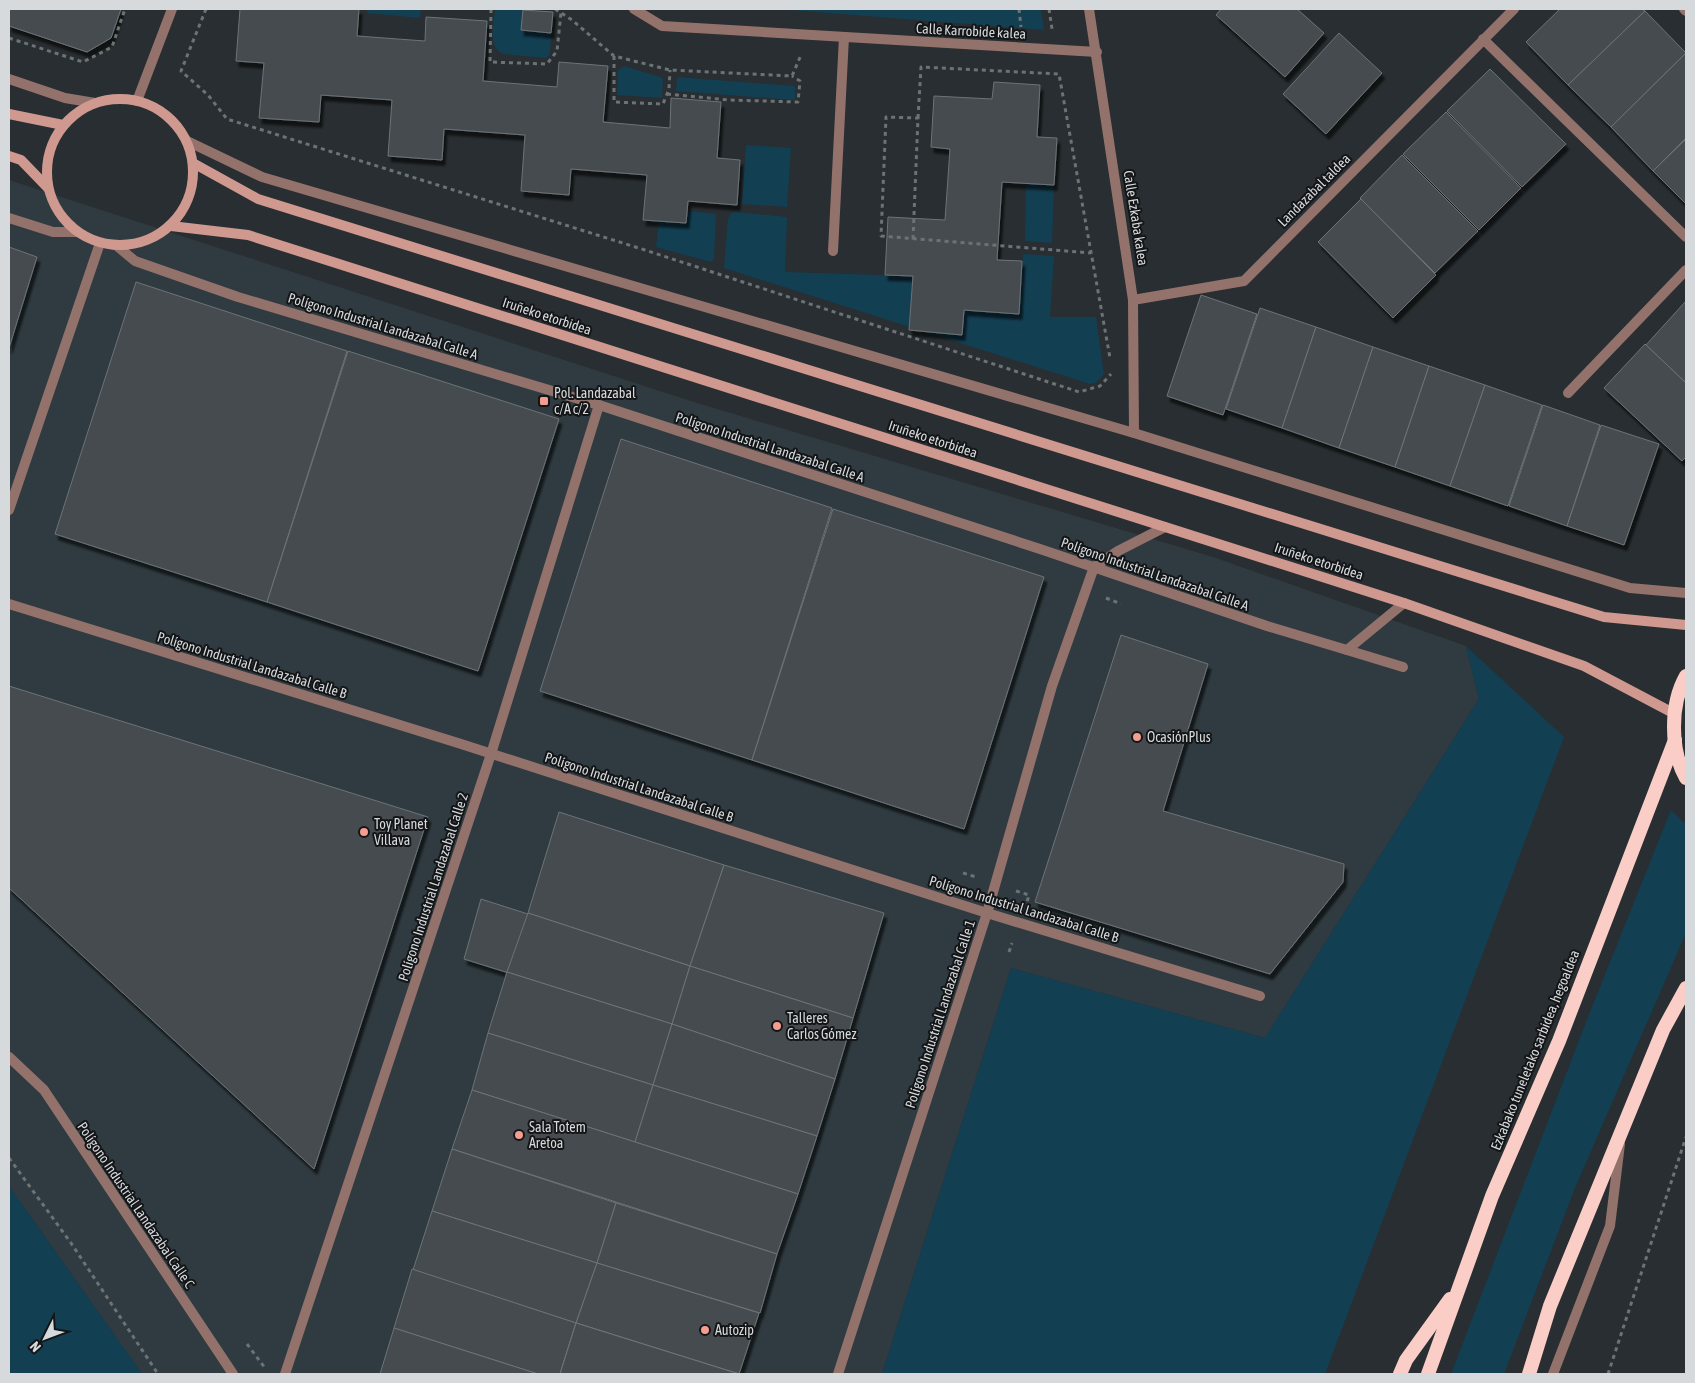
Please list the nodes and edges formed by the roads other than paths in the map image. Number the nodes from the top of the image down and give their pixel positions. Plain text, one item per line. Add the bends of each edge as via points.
1 (172, 9) edge
2 (634, 9) edge
3 (1089, 9) edge
4 (1514, 9) edge
5 (844, 37) junction
6 (1483, 39) junction
7 (1097, 52) junction
8 (9, 79) edge
9 (137, 101) junction
10 (95, 103) junction
11 (9, 114) edge
12 (63, 125) junction
13 (187, 141) junction
14 (9, 156) edge
15 (193, 163) junction
16 (48, 188) junction
17 (9, 218) edge
18 (171, 226) junction
19 (77, 232) junction
20 (1686, 237) edge
21 (100, 243) junction
22 (117, 246) junction
23 (833, 251) dead end
24 (1686, 270) edge
25 (1133, 300) junction
26 (1568, 393) dead end
27 (599, 406) junction
28 (1134, 433) junction
29 (9, 510) edge
30 (1165, 527) junction
31 (1094, 567) junction
32 (1686, 593) edge
33 (1404, 603) junction
34 (9, 604) edge
35 (1686, 625) edge
36 (1346, 650) junction
37 (1404, 667) dead end
38 (1686, 676) edge
39 (1675, 714) junction
40 (1675, 740) junction
41 (491, 754) junction
42 (1686, 778) edge
43 (987, 913) junction
44 (1686, 988) edge
45 (1260, 996) dead end
46 (9, 1057) edge
47 (1621, 1131) junction
48 (1460, 1284) junction
49 (233, 1374) edge
50 (285, 1374) edge
51 (838, 1374) edge
52 (1400, 1374) edge
53 (1428, 1374) edge
54 (1528, 1374) edge
55 (1553, 1374) edge

1 - 9 street
2 - 5 street, Calle Karrobide kalea via 662,26
3 - 7 street, Calle Ezkaba kalea
4 - 6 street, Landazabal taldea
5 - 7 street, Calle Karrobide kalea
5 - 23 street
6 - 20 street
6 - 25 street, Landazabal taldea via 1244,281
7 - 25 street, Calle Ezkaba kalea
8 - 10 street via 65,98
9 - 10 main road via 117,99
9 - 13 main road via 156,108 172,120
10 - 12 main road
11 - 12 main road
12 - 16 main road via 52,145 47,166
13 - 15 main road
13 - 28 street via 262,177
14 - 16 main road via 20,160
15 - 18 main road via 192,186 185,208
15 - 35 main road, Iruñeko etorbidea via 258,199 1604,617
16 - 19 main road via 59,212
17 - 19 street via 53,232
18 - 22 main road via 137,244
18 - 30 main road, Iruñeko etorbidea via 248,235
19 - 21 main road
21 - 22 main road
21 - 29 street
22 - 27 street, Polígono Industrial Landazabal Calle A via 135,262 238,297
24 - 26 street
25 - 28 street, Calle Ezkaba kalea
27 - 31 street, Polígono Industrial Landazabal Calle A
27 - 41 street, Polígono Industrial Landazabal Calle 2
28 - 32 street via 1630,588
30 - 31 street
30 - 33 main road, Iruñeko etorbidea
31 - 36 street, Polígono Industrial Landazabal Calle A
31 - 43 street, Polígono Industrial Landazabal Calle 1 via 1052,686
33 - 36 street
33 - 39 main road, Iruñeko etorbidea via 1584,666
34 - 41 street, Polígono Industrial Landazabal Calle B
36 - 37 street, Polígono Industrial Landazabal Calle A
38 - 39 highway
39 - 40 highway
40 - 42 highway
40 - 48 highway, Ezkabako tuneletako sarbidea, hegoaldea via 1559,1041 1492,1196
41 - 43 street, Polígono Industrial Landazabal Calle B
41 - 50 street, Polígono Industrial Landazabal Calle 2
43 - 45 street, Polígono Industrial Landazabal Calle B
43 - 51 street, Polígono Industrial Landazabal Calle 1
44 - 47 highway via 1664,1030
46 - 49 street, Polígono Industrial Landazabal Calle C via 44,1090
47 - 54 highway via 1550,1306
47 - 55 street via 1610,1226
48 - 52 highway via 1406,1360
48 - 53 highway, Ezkabako tuneletako sarbidea, hegoaldea

